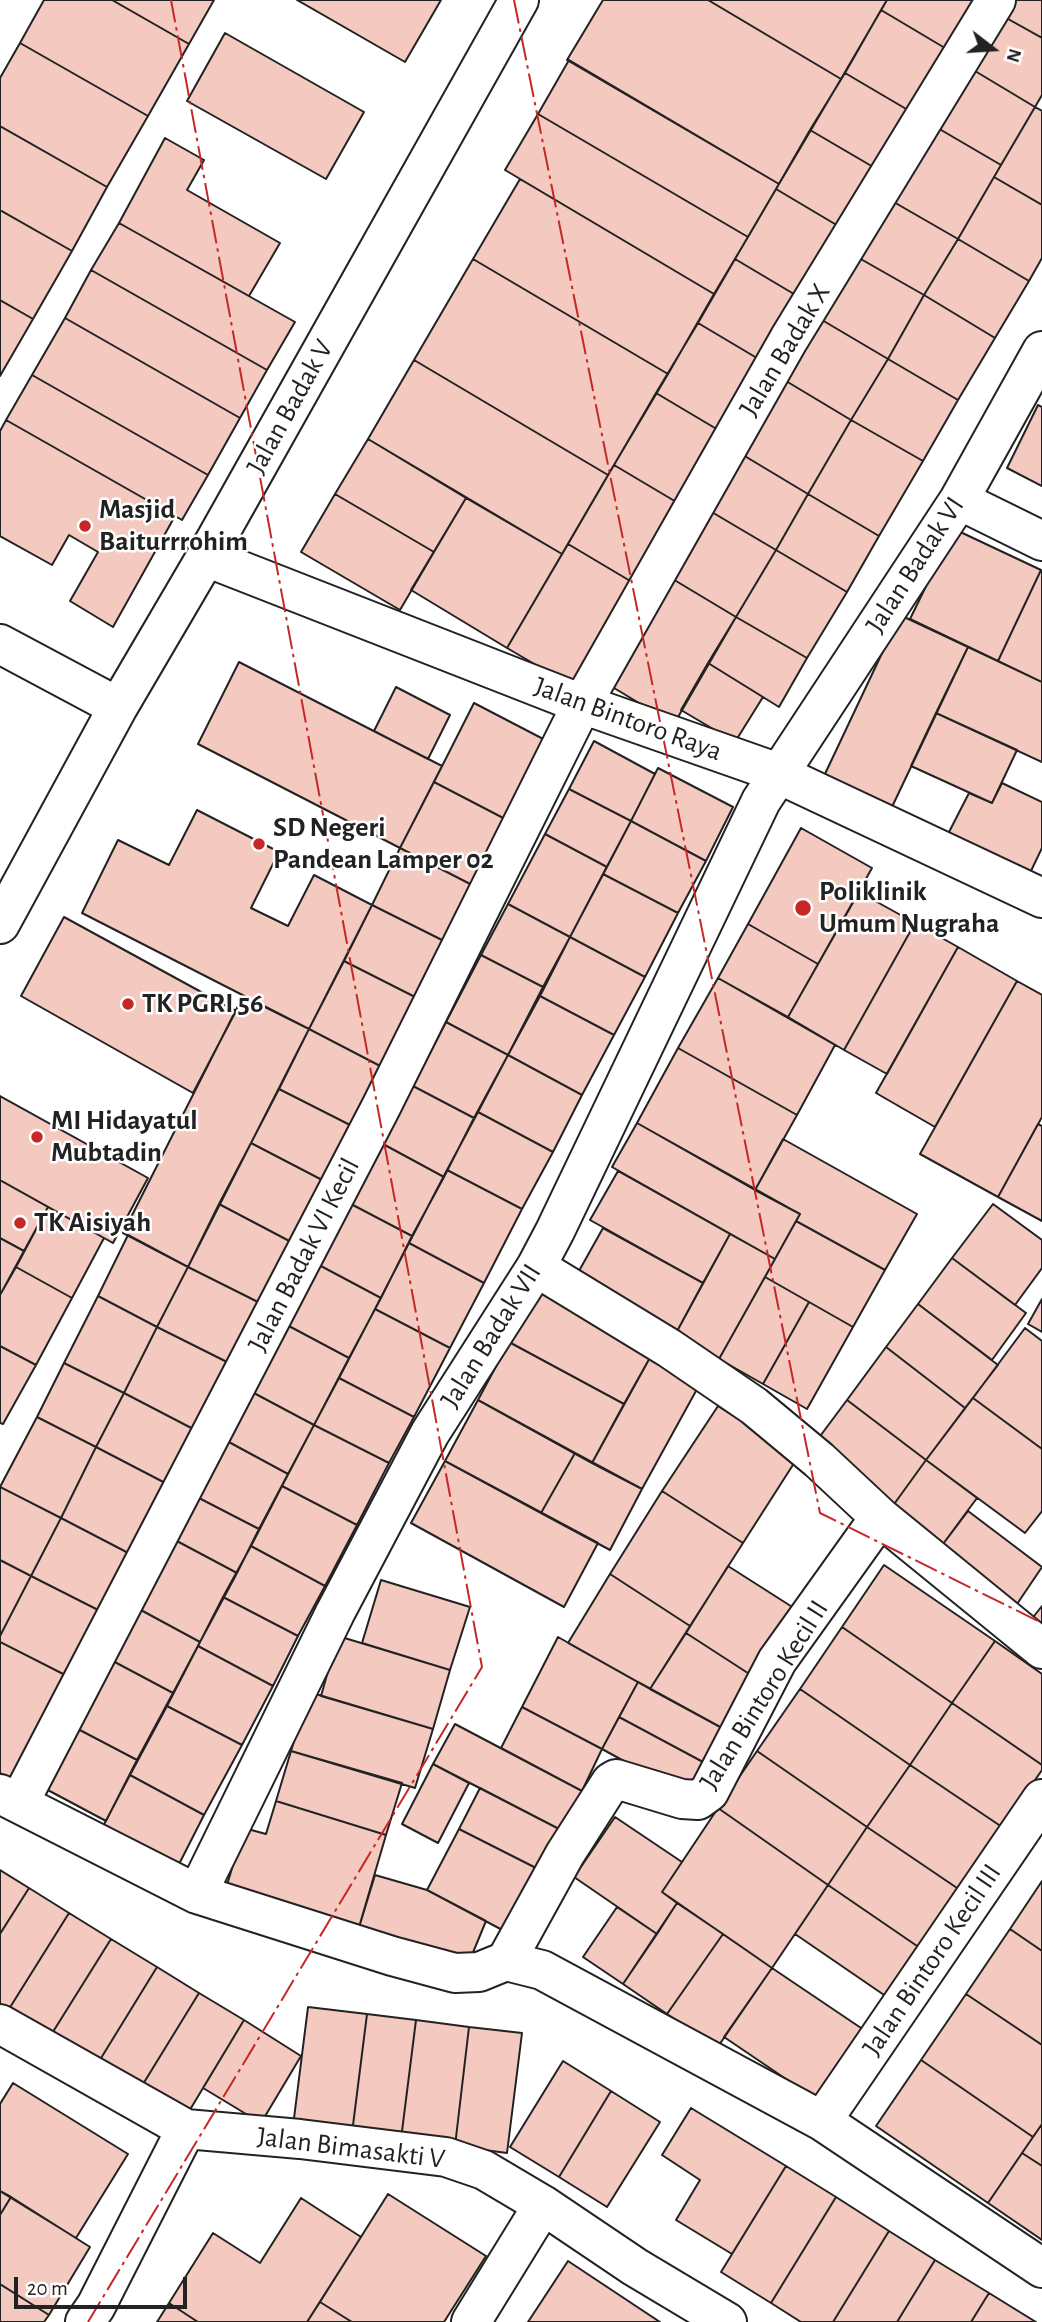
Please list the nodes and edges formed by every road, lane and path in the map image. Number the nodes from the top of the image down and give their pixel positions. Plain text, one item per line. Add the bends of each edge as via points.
1 (519, 0) edge
2 (996, 0) edge
3 (1042, 351) edge
4 (958, 500) junction
5 (1042, 541) edge
6 (206, 557) junction
7 (0, 644) edge
8 (582, 704) junction
9 (118, 707) junction
10 (777, 773) junction
11 (1042, 898) edge
12 (0, 924) edge
13 (536, 1267) junction
14 (880, 1517) junction
15 (1042, 1649) edge
16 (10, 1798) edge
17 (1042, 1799) edge
18 (197, 1894) junction
19 (506, 1961) junction
20 (0, 2024) edge
21 (822, 2121) junction
22 (186, 2129) junction
23 (543, 2204) junction
24 (1042, 2268) edge
25 (85, 2322) edge
26 (471, 2322) edge
27 (727, 2322) edge

1 - 6 street, Jalan Badak V
2 - 8 street, Jalan Badak X via 789,339
3 - 4 street, Jalan Badak VI
4 - 5 street
4 - 10 street, Jalan Badak VI
6 - 8 street, Jalan Bintoro Raya
6 - 9 street, Jalan Badak V
7 - 9 street
8 - 10 street, Jalan Bintoro Raya
8 - 16 street, Jalan Badak VI Kecil via 381,1107
9 - 12 street, Jalan Badak V
10 - 11 street, Jalan Bintoro Raya
10 - 13 street, Jalan Badak VII
13 - 14 street via 754,1406
13 - 18 street, Jalan Badak VII via 430,1433 335,1613
14 - 15 street
14 - 19 street, Jalan Bintoro Kecil II via 777,1661 709,1792 698,1800 616,1779 611,1782
16 - 18 street
17 - 21 street, Jalan Bintoro Kecil III
18 - 19 street via 455,1973 478,1972
19 - 21 street via 542,1970
20 - 22 street, Jalan Bimasakti V
21 - 24 street
22 - 23 street, Jalan Bimasakti V via 446,2157 484,2171
22 - 25 street
23 - 26 street
23 - 27 street, Jalan Bimasakti V

